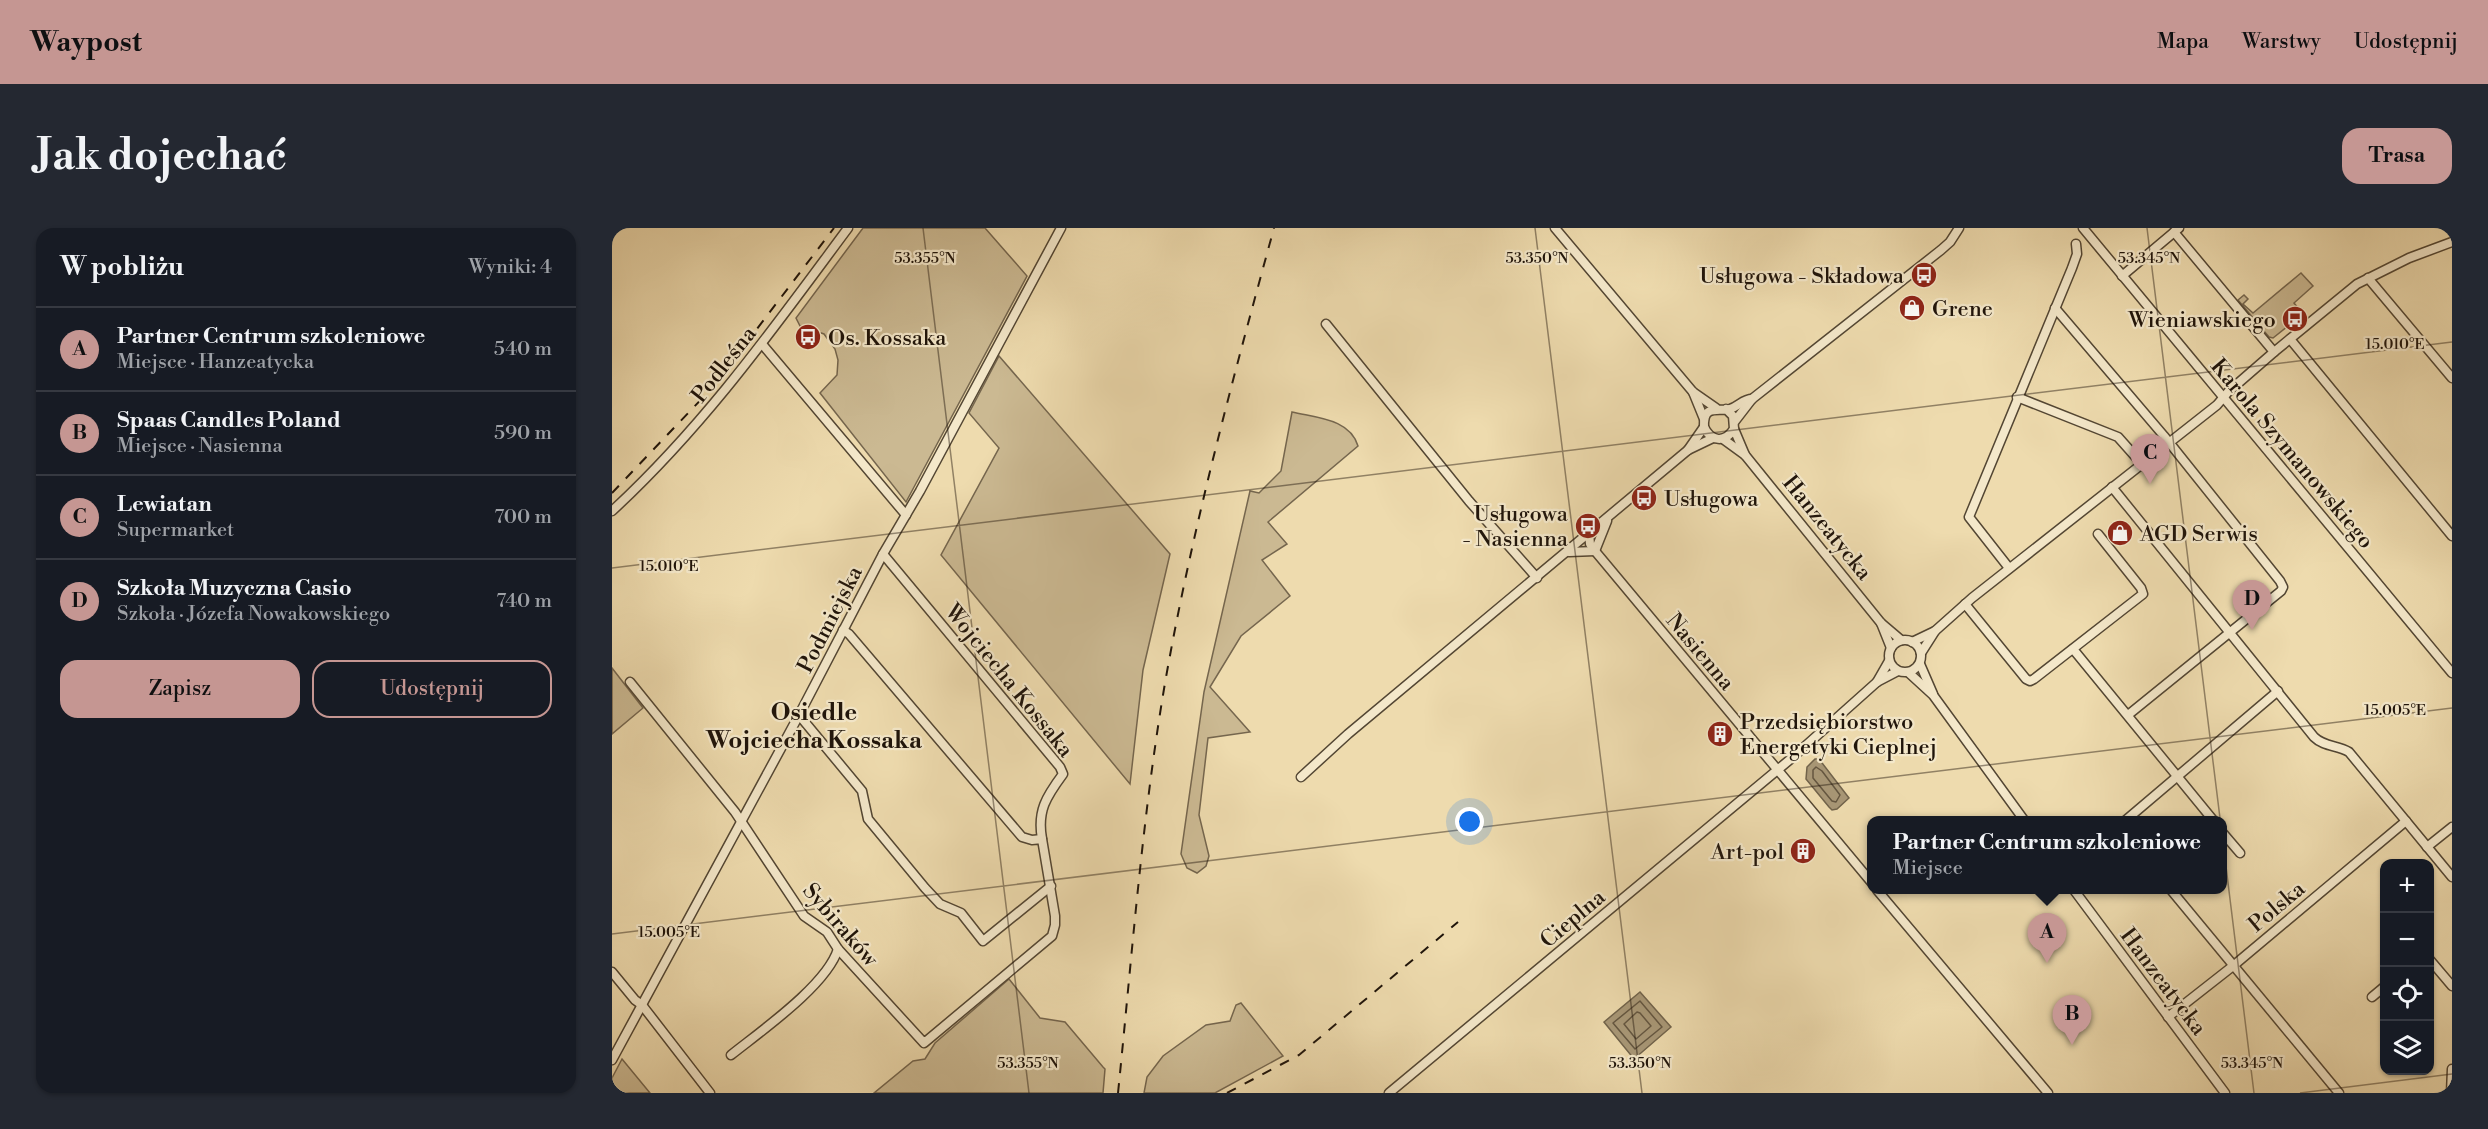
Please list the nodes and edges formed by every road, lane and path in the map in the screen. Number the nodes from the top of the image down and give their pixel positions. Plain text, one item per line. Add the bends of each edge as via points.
1 (848, 228) edge
2 (1061, 228) edge
3 (1555, 228) edge
4 (2083, 228) edge
5 (1957, 229) edge
6 (2176, 230) edge
7 (2452, 242) edge
8 (2076, 244) dead end
9 (2368, 278) junction
10 (2124, 279) junction
11 (2055, 308) junction
12 (1326, 324) dead end
13 (2289, 339) junction
14 (762, 344) junction
15 (2274, 352) junction
16 (2452, 378) edge
17 (1693, 392) junction
18 (2017, 397) junction
19 (2223, 398) junction
20 (1752, 399) junction
21 (1716, 408) junction
22 (1726, 409) junction
23 (1704, 423) junction
24 (1734, 425) junction
25 (1713, 438) junction
26 (1724, 439) junction
27 (2169, 442) junction
28 (1688, 450) junction
29 (1745, 455) junction
30 (2142, 464) junction
31 (2112, 487) junction
32 (612, 511) edge
33 (906, 515) junction
34 (1610, 517) junction
35 (1589, 534) junction
36 (2098, 534) dead end
37 (2452, 536) edge
38 (1595, 551) junction
39 (1568, 552) junction
40 (883, 554) junction
41 (2009, 568) junction
42 (1537, 578) junction
43 (1965, 604) junction
44 (1881, 623) junction
45 (843, 630) junction
46 (1935, 631) junction
47 (2228, 634) junction
48 (1901, 640) junction
49 (1912, 642) junction
50 (1891, 648) junction
51 (2073, 649) junction
52 (1921, 653) junction
53 (1889, 661) junction
54 (1920, 664) junction
55 (1898, 671) junction
56 (1909, 673) junction
57 (2452, 673) edge
58 (630, 682) dead end
59 (1877, 682) junction
60 (2278, 691) junction
61 (1933, 695) junction
62 (799, 715) junction
63 (2128, 715) junction
64 (1777, 771) junction
65 (2176, 776) junction
66 (1301, 777) dead end
67 (2021, 816) edge
68 (2131, 816) edge
69 (2210, 816) edge
70 (741, 820) junction
71 (2406, 821) junction
72 (2452, 827) edge
73 (2227, 837) edge
74 (1042, 839) junction
75 (2427, 848) junction
76 (2240, 853) dead end
77 (1867, 877) edge
78 (2452, 877) edge
79 (1051, 886) junction
80 (1880, 894) edge
81 (2077, 894) edge
82 (2174, 894) edge
83 (838, 949) junction
84 (2434, 965) edge
85 (2233, 966) junction
86 (612, 972) edge
87 (2452, 986) edge
88 (2380, 991) edge
89 (2372, 997) dead end
90 (642, 1005) junction
91 (2168, 1017) junction
92 (731, 1055) dead end
93 (612, 1060) edge
94 (2452, 1069) edge
95 (710, 1093) edge
96 (1389, 1093) edge
97 (2048, 1093) edge
98 (2225, 1093) edge
99 (2338, 1093) edge
100 (2451, 1093) edge

1 - 14 street, Podleśna
2 - 33 street, Podmiejska
3 - 17 street
4 - 10 street, Karola Szymanowskiego
5 - 20 street via 1941,250
6 - 10 street
6 - 15 street
7 - 9 street
8 - 11 street via 2077,254
9 - 13 street
9 - 16 street
10 - 19 street, Karola Szymanowskiego
11 - 18 street
11 - 27 street
12 - 42 street via 1469,501
13 - 15 street
13 - 37 street
14 - 32 street, Podleśna via 684,440
14 - 33 street
15 - 19 street
17 - 21 street
17 - 23 street
18 - 30 street via 2118,437
18 - 41 street via 1969,517
19 - 27 street
19 - 57 street, Karola Szymanowskiego
20 - 22 street
20 - 24 street
21 - 22 street
21 - 23 street
22 - 24 street via 1733,416
23 - 25 street
23 - 28 street
24 - 26 street
24 - 29 street, Hanzeatycka
25 - 26 street
25 - 28 street
26 - 29 street, Hanzeatycka
27 - 30 street
27 - 47 street via 2283,587
28 - 34 street
29 - 44 street, Hanzeatycka
30 - 31 street
31 - 41 street
31 - 47 street
33 - 40 street, Podmiejska
34 - 35 street
34 - 38 street
35 - 38 street
35 - 39 street
36 - 51 street via 2143,594
38 - 39 street
38 - 64 street, Nasienna
39 - 42 street
40 - 45 street, Podmiejska
40 - 74 street, Wojciecha Kossaka via 1060,767 1063,774 1043,804
41 - 43 street
42 - 66 street
43 - 46 street
43 - 51 street via 2030,681
44 - 48 street, Hanzeatycka
44 - 50 street, Hanzeatycka
45 - 62 street, Podmiejska
45 - 74 street via 1022,837
46 - 49 street
46 - 52 street
47 - 60 street
47 - 63 street
48 - 49 street
48 - 50 street
49 - 52 street
50 - 53 street
51 - 63 street
52 - 54 street
53 - 55 street
53 - 59 street
54 - 56 street
54 - 61 street
55 - 56 street
55 - 59 street
56 - 61 street
58 - 70 street, Sybiraków
59 - 64 street, Cieplna
60 - 65 street
60 - 71 street via 2320,743 2349,752
61 - 67 street
62 - 70 street, Podmiejska
62 - 79 street via 862,791 868,819 940,904 961,913 983,941
63 - 65 street
64 - 77 street, Nasienna
64 - 96 street, Cieplna
65 - 68 street
65 - 69 street
70 - 83 street, Sybiraków via 804,916 826,932
70 - 90 street, Podmiejska
71 - 75 street
71 - 85 street, Polska
72 - 75 street
73 - 76 street
74 - 79 street
75 - 78 street
79 - 83 street, Sybiraków via 1055,916 1052,936 924,1043
80 - 97 street
81 - 91 street, Hanzeatycka
82 - 85 street
83 - 92 street via 834,962 800,997
84 - 87 street
85 - 91 street, Polska
85 - 99 street
86 - 90 street
88 - 89 street
90 - 93 street, Podmiejska
90 - 95 street
91 - 98 street, Hanzeatycka
94 - 100 street

